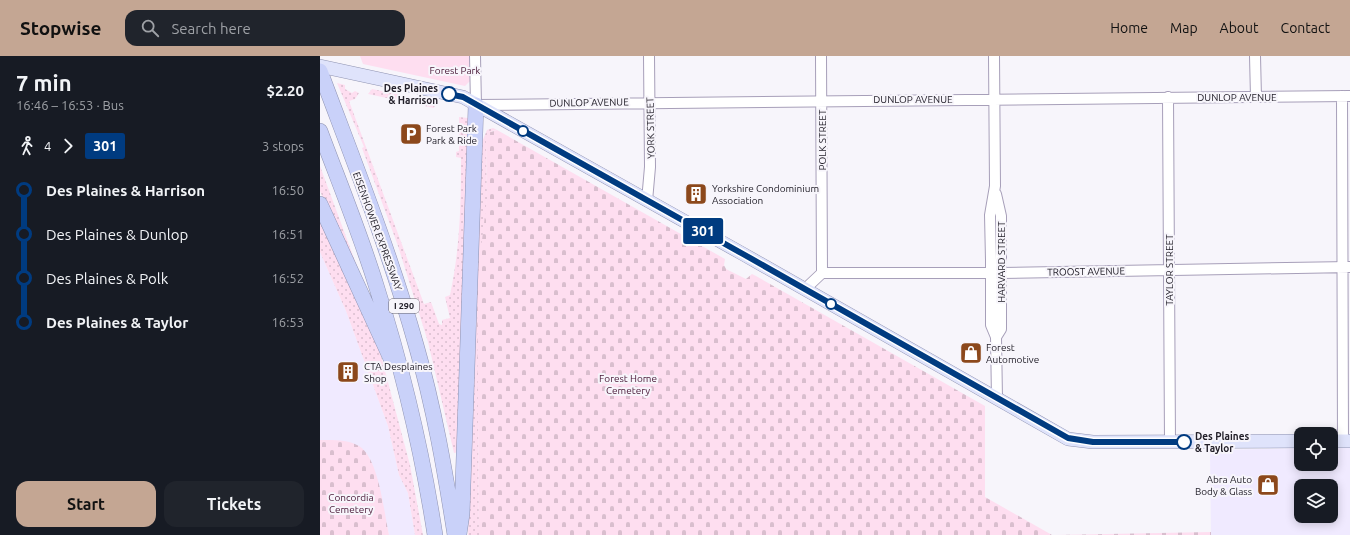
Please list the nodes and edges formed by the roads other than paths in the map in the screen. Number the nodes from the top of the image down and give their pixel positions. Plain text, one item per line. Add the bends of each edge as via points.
1 (475, 56) edge
2 (649, 56) edge
3 (821, 56) edge
4 (994, 56) edge
5 (1255, 56) edge
6 (320, 66) edge
7 (326, 70) edge
8 (1346, 96) edge
9 (1168, 97) junction
10 (1256, 97) junction
11 (994, 99) junction
12 (822, 100) junction
13 (649, 102) junction
14 (476, 105) junction
15 (320, 131) edge
16 (647, 201) junction
17 (320, 204) edge
18 (1346, 268) edge
19 (1169, 270) junction
20 (822, 272) junction
21 (996, 273) junction
22 (804, 289) junction
23 (406, 386) junction
24 (997, 399) junction
25 (1294, 441) edge
26 (1341, 441) edge
27 (1170, 442) junction
28 (435, 535) edge
29 (455, 535) edge
30 (459, 535) edge

1 - 14 street
2 - 13 street, YORK STREET
3 - 12 street, POLK STREET
4 - 11 street, HARVARD STREET
5 - 10 street
6 - 7 main road
7 - 14 main road via 463,97
7 - 29 highway, EISENHOWER EXPRESSWAY / I 290 via 417,346 434,418
8 - 10 street, DUNLOP AVENUE
8 - 18 street
9 - 10 street, DUNLOP AVENUE
9 - 11 street, DUNLOP AVENUE
9 - 19 street, TAYLOR STREET
11 - 12 street, DUNLOP AVENUE
11 - 21 street, HARVARD STREET via 995,186 990,215
12 - 13 street, DUNLOP AVENUE
12 - 20 street, POLK STREET
13 - 14 street, DUNLOP AVENUE
13 - 16 street, YORK STREET via 650,167
14 - 16 main road
14 - 30 highway via 462,514
15 - 23 highway, EISENHOWER EXPRESSWAY / I 290 via 376,283
16 - 22 main road
17 - 23 highway via 386,351
18 - 19 street, TROOST AVENUE
18 - 26 street
19 - 21 street, TROOST AVENUE
19 - 27 street, TAYLOR STREET
20 - 21 street, TROOST AVENUE
20 - 22 street
21 - 24 street, HARVARD STREET via 1001,329 996,337
22 - 24 main road
23 - 28 highway, EISENHOWER EXPRESSWAY / I 290 via 424,468
24 - 27 main road via 1080,442
25 - 27 main road

